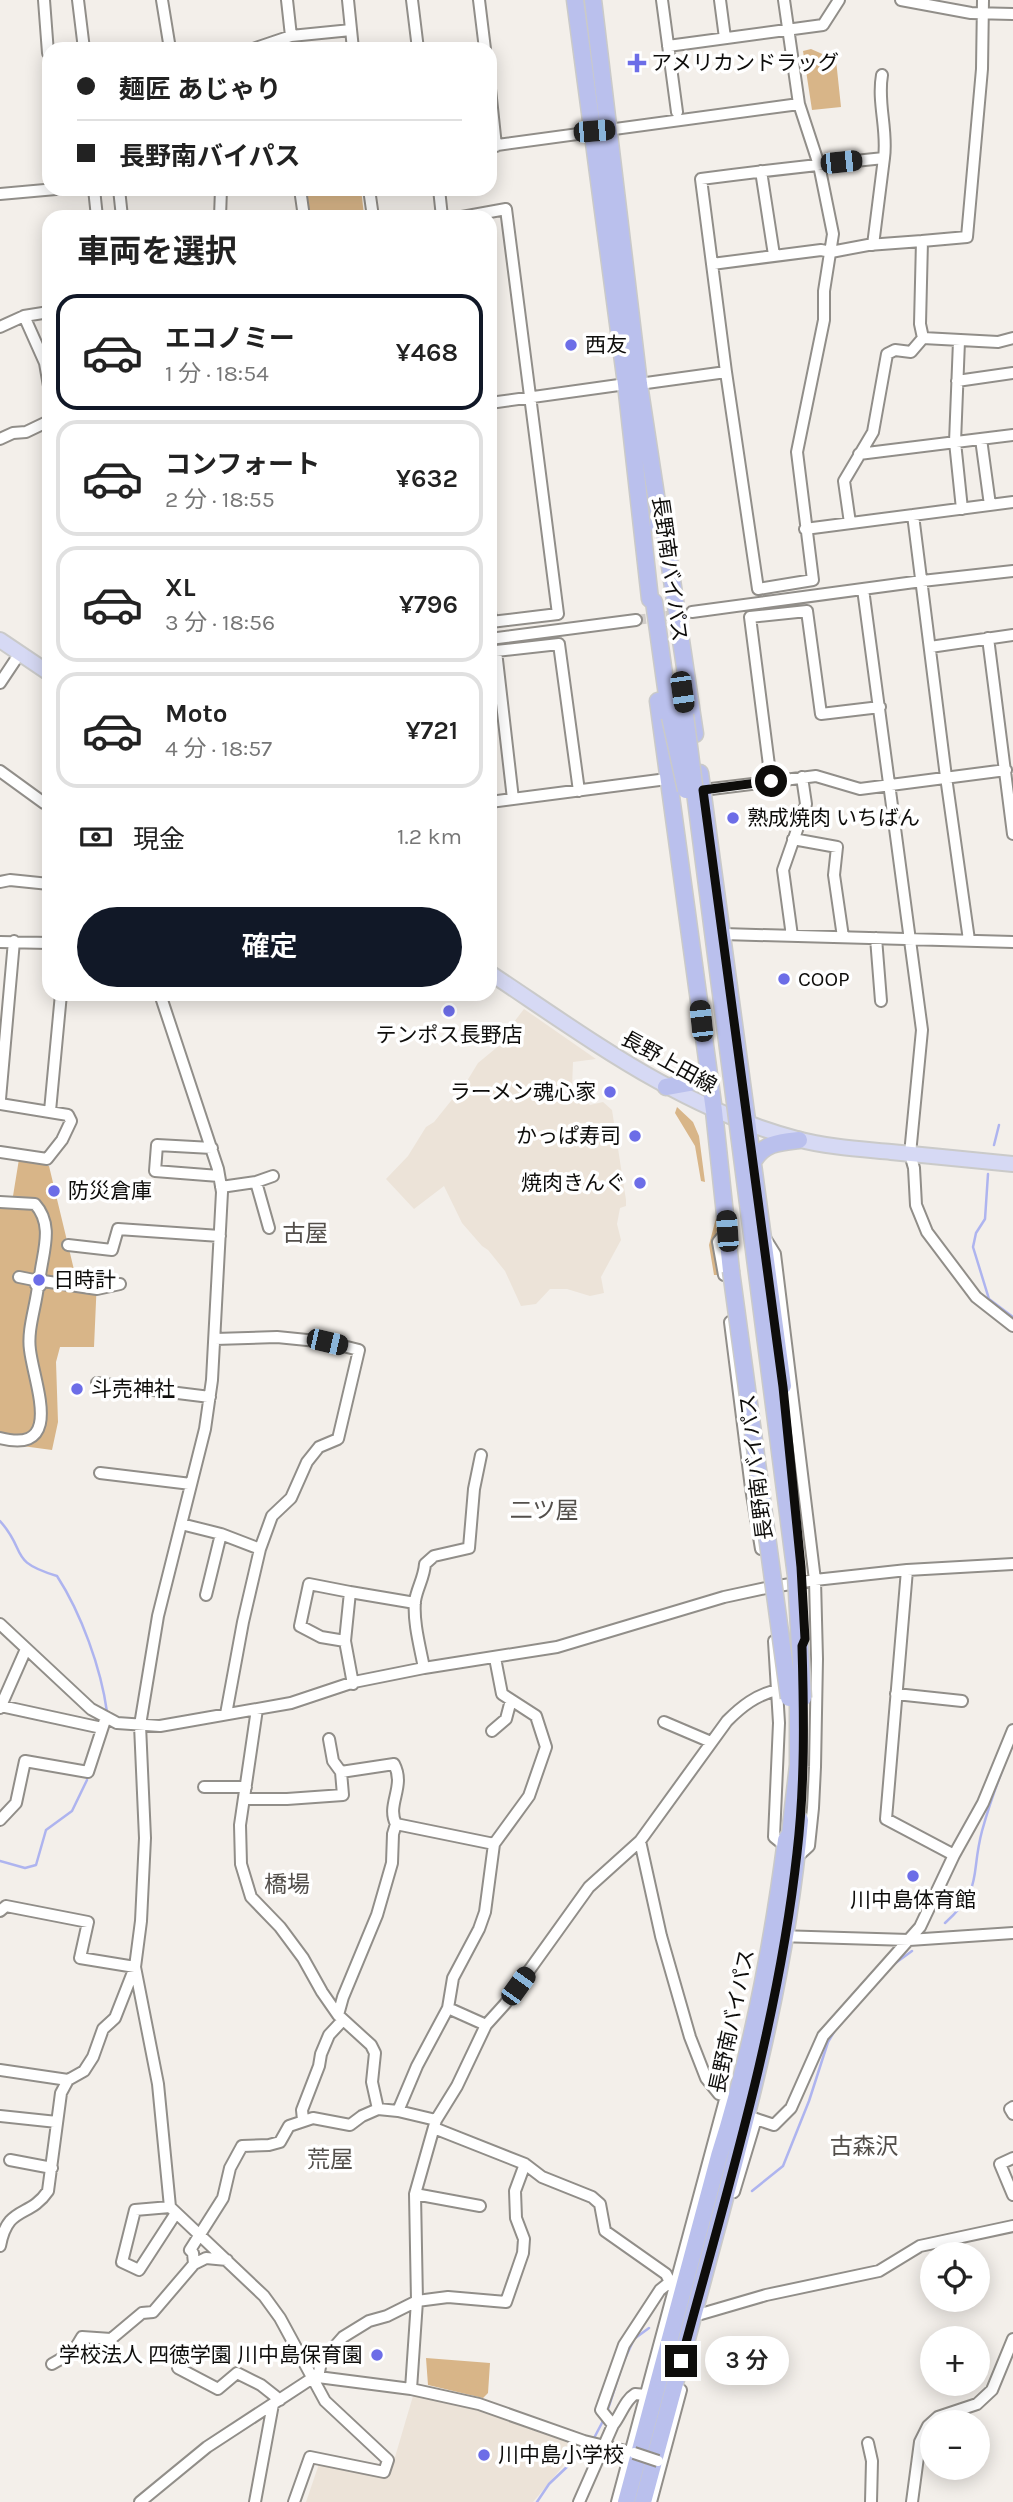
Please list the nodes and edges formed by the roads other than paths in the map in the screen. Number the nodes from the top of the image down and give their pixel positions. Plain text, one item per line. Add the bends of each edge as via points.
1 (44, 0) edge
2 (68, 0) edge
3 (80, 0) edge
4 (162, 0) edge
5 (287, 0) edge
6 (348, 0) edge
7 (412, 0) edge
8 (479, 0) edge
9 (575, 0) edge
10 (593, 0) edge
11 (663, 0) edge
12 (720, 0) edge
13 (785, 0) edge
14 (838, 0) edge
15 (901, 0) edge
16 (984, 0) edge
17 (983, 14) junction
18 (1013, 14) edge
19 (351, 30) junction
20 (789, 31) junction
21 (291, 36) junction
22 (725, 38) junction
23 (47, 42) edge
24 (83, 42) edge
25 (169, 42) edge
26 (274, 42) edge
27 (352, 42) edge
28 (417, 42) edge
29 (484, 42) edge
30 (668, 46) junction
31 (882, 75) dead end
32 (799, 104) junction
33 (677, 112) dead end
34 (602, 130) junction
35 (497, 145) edge
36 (884, 158) junction
37 (819, 165) junction
38 (761, 171) junction
39 (42, 190) edge
40 (0, 194) edge
41 (497, 211) edge
42 (922, 241) junction
43 (873, 245) junction
44 (831, 252) junction
45 (774, 255) junction
46 (505, 257) dead end
47 (712, 264) junction
48 (42, 313) edge
49 (24, 316) junction
50 (0, 327) edge
51 (923, 338) junction
52 (1013, 338) edge
53 (959, 341) junction
54 (42, 356) edge
55 (726, 372) junction
56 (1013, 373) edge
57 (957, 381) junction
58 (633, 384) junction
59 (526, 398) junction
60 (497, 402) edge
61 (42, 424) edge
62 (1013, 435) edge
63 (0, 439) edge
64 (981, 439) junction
65 (955, 442) junction
66 (859, 454) junction
67 (1013, 502) edge
68 (990, 505) junction
69 (962, 509) junction
70 (913, 514) junction
71 (659, 516) junction
72 (850, 523) junction
73 (805, 529) junction
74 (1013, 571) edge
75 (922, 581) junction
76 (863, 589) junction
77 (650, 598) junction
78 (692, 612) tunnel mouth
79 (636, 620) tunnel mouth
80 (497, 621) edge
81 (1013, 635) edge
82 (497, 638) edge
83 (988, 638) junction
84 (0, 640) edge
85 (930, 647) junction
86 (497, 651) edge
87 (20, 653) junction
88 (497, 660) edge
89 (42, 668) edge
90 (0, 683) edge
91 (880, 707) junction
92 (678, 716) junction
93 (1006, 770) junction
94 (0, 771) edge
95 (802, 777) junction
96 (946, 778) junction
97 (667, 779) junction
98 (771, 781) junction
99 (890, 785) junction
100 (703, 790) junction
101 (579, 791) junction
102 (513, 799) junction
103 (497, 801) edge
104 (42, 802) edge
105 (1012, 819) edge
106 (1013, 834) edge
107 (793, 839) junction
108 (0, 882) edge
109 (42, 883) edge
110 (723, 934) junction
111 (792, 936) junction
112 (843, 937) junction
113 (876, 938) junction
114 (908, 938) junction
115 (969, 940) junction
116 (14, 941) junction
117 (0, 942) edge
118 (1013, 942) edge
119 (42, 943) edge
120 (497, 978) edge
121 (60, 1001) edge
122 (162, 1001) edge
123 (881, 1001) dead end
124 (707, 1068) junction
125 (666, 1087) junction
126 (0, 1101) edge
127 (50, 1111) junction
128 (714, 1111) junction
129 (748, 1124) junction
130 (799, 1140) junction
131 (212, 1148) junction
132 (0, 1152) edge
133 (910, 1154) junction
134 (753, 1161) junction
135 (1013, 1164) edge
136 (273, 1176) dead end
137 (220, 1182) junction
138 (256, 1182) junction
139 (0, 1202) edge
140 (726, 1212) junction
141 (761, 1216) junction
142 (269, 1228) dead end
143 (727, 1231) junction
144 (764, 1236) junction
145 (220, 1237) junction
146 (68, 1245) dead end
147 (19, 1277) dead end
148 (39, 1281) junction
149 (120, 1284) dead end
150 (1013, 1326) edge
151 (215, 1339) junction
152 (97, 1383) dead end
153 (210, 1397) junction
154 (0, 1438) edge
155 (481, 1455) dead end
156 (100, 1473) dead end
157 (191, 1485) junction
158 (181, 1524) junction
159 (220, 1534) junction
160 (260, 1549) junction
161 (1013, 1564) edge
162 (907, 1570) junction
163 (815, 1580) junction
164 (766, 1588) junction
165 (350, 1592) junction
166 (206, 1595) dead end
167 (415, 1603) junction
168 (0, 1625) edge
169 (345, 1641) junction
170 (802, 1646) junction
171 (26, 1649) junction
172 (495, 1658) junction
173 (424, 1668) junction
174 (352, 1684) junction
175 (896, 1694) junction
176 (792, 1696) junction
177 (511, 1700) junction
178 (962, 1701) dead end
179 (1, 1707) edge
180 (257, 1709) junction
181 (226, 1714) junction
182 (664, 1722) dead end
183 (104, 1723) junction
184 (140, 1725) junction
185 (1013, 1730) edge
186 (492, 1731) dead end
187 (330, 1739) dead end
188 (711, 1742) junction
189 (341, 1772) junction
190 (204, 1787) dead end
191 (246, 1787) junction
192 (245, 1800) junction
193 (0, 1821) edge
194 (396, 1824) junction
195 (640, 1841) junction
196 (494, 1844) junction
197 (789, 1848) junction
198 (954, 1855) junction
199 (0, 1911) edge
200 (1013, 1933) edge
201 (778, 1936) junction
202 (909, 1940) junction
203 (135, 1967) junction
204 (448, 2008) junction
205 (341, 2018) junction
206 (486, 2025) junction
207 (0, 2070) edge
208 (68, 2080) junction
209 (732, 2098) junction
210 (1013, 2107) edge
211 (378, 2109) junction
212 (398, 2111) junction
213 (1013, 2114) edge
214 (0, 2116) edge
215 (752, 2118) junction
216 (303, 2120) junction
217 (57, 2122) junction
218 (435, 2124) junction
219 (1013, 2158) edge
220 (10, 2160) dead end
221 (526, 2164) junction
222 (52, 2168) junction
223 (415, 2194) junction
224 (1013, 2195) edge
225 (480, 2206) dead end
226 (173, 2210) junction
227 (1013, 2226) edge
228 (199, 2236) junction
229 (0, 2246) edge
230 (226, 2260) junction
231 (194, 2264) junction
232 (673, 2283) junction
233 (416, 2301) junction
234 (701, 2315) junction
235 (1013, 2339) edge
236 (52, 2364) dead end
237 (178, 2368) dead end
238 (314, 2378) junction
239 (411, 2389) junction
240 (646, 2395) junction
241 (276, 2402) junction
242 (608, 2420) junction
243 (868, 2443) dead end
244 (601, 2444) junction
245 (633, 2453) junction
246 (660, 2461) junction
247 (139, 2502) edge
248 (255, 2502) edge
249 (294, 2502) edge
250 (579, 2502) edge
251 (617, 2502) edge
252 (626, 2502) edge
253 (643, 2502) edge
254 (652, 2502) edge
255 (871, 2502) edge
256 (912, 2502) edge

1 - 23 street
2 - 3 street
3 - 24 street
4 - 25 street
5 - 21 street
6 - 19 street
7 - 28 street
8 - 29 street
9 - 34 highway, 長野南バイパス
10 - 34 highway, 長野南バイパス
11 - 30 street
12 - 22 street
13 - 20 street
14 - 20 street via 823,25
15 - 17 street
16 - 17 street
17 - 18 street
17 - 42 street via 967,237
19 - 21 street
19 - 27 street
20 - 22 street
20 - 32 street
21 - 26 street
22 - 30 street
30 - 33 street
31 - 36 street
32 - 34 street
32 - 37 street
34 - 35 street
34 - 58 highway, 長野南バイパス
36 - 37 street
36 - 43 street
37 - 38 street
37 - 44 street via 833,234
38 - 45 street
38 - 47 street via 701,178
39 - 40 street
41 - 59 street via 506,209
42 - 43 street
42 - 51 street
43 - 44 street
44 - 45 street
44 - 73 street via 824,320 797,453
45 - 47 street
46 - 59 street
47 - 55 street
48 - 49 street
49 - 50 street
49 - 54 street
51 - 53 street
51 - 66 street via 911,352 887,354 873,432
52 - 53 street
53 - 57 street
55 - 58 street
55 - 73 street via 758,589 813,580
56 - 57 street
57 - 65 street
58 - 59 street
58 - 71 highway, 長野南バイパス
58 - 77 highway, 長野南バイパス
59 - 60 street
59 - 80 street via 558,614
61 - 63 street
62 - 64 street
64 - 65 street
64 - 68 street
65 - 66 street
65 - 69 street
66 - 72 street via 844,481
67 - 68 street
68 - 69 street
69 - 70 street
70 - 72 street
70 - 75 street
71 - 92 highway, 長野南バイパス
71 - 100 highway via 680,622
72 - 73 street
74 - 75 street
75 - 76 street
75 - 85 street
76 - 78 street
76 - 91 street
77 - 92 highway, 長野南バイパス
77 - 97 highway
79 - 82 street
81 - 83 street
83 - 85 street
83 - 93 street
84 - 87 main road
85 - 96 street
86 - 101 street via 559,644
87 - 89 main road
87 - 90 street
88 - 102 street
91 - 98 street via 821,714 807,611 750,617
91 - 99 street
92 - 170 highway, 長野南バイパス, bridge via 786,1496
92 - 176 highway, 長野南バイパス, bridge via 779,1470 792,1592
93 - 96 street
93 - 105 street
94 - 104 street
95 - 98 street
95 - 99 street via 816,776 860,789
95 - 107 street via 806,804
96 - 99 street
96 - 115 street
97 - 101 street
97 - 124 highway
98 - 100 street
99 - 114 street
100 - 110 highway
101 - 102 street
102 - 103 street
105 - 106 street
107 - 111 street via 783,870
107 - 112 street via 837,847 834,874
108 - 109 street
110 - 111 street
110 - 129 highway
111 - 112 street
112 - 113 street
113 - 114 street
113 - 123 street
114 - 115 street
114 - 133 street via 922,1030
115 - 118 street
116 - 117 street
116 - 119 street
116 - 126 street
120 - 125 main road, 長野上田線
121 - 127 street
122 - 131 street
124 - 125 highway via 694,1082
124 - 128 highway
125 - 128 main road, 長野上田線
126 - 127 street
127 - 132 street via 68,1115 71,1121 47,1159
128 - 129 main road, 長野上田線
128 - 140 highway
129 - 130 main road, 長野上田線
129 - 134 highway
130 - 133 main road, 長野上田線
130 - 134 highway via 768,1146
131 - 137 street
131 - 137 street via 157,1144 155,1171
133 - 135 main road, 長野上田線
133 - 150 street via 916,1205 927,1232 976,1297
134 - 141 highway
136 - 138 street
137 - 138 street
137 - 145 street
138 - 142 street
139 - 148 street via 35,1204 43,1213 47,1238
140 - 141 highway via 732,1203 749,1199
140 - 143 highway
141 - 144 highway
143 - 164 street via 718,1242
143 - 176 highway, bridge
144 - 163 street via 775,1254
144 - 170 highway via 801,1567
145 - 146 street via 118,1229 112,1250
145 - 151 street
147 - 148 street
148 - 149 street via 97,1289
148 - 154 street via 29,1347 38,1388 39,1429 32,1438 21,1441
151 - 153 street
151 - 160 street via 277,1337 359,1350 338,1439 319,1447 307,1462 291,1498 272,1516
152 - 153 street
153 - 157 street
155 - 167 street via 469,1548 434,1556 425,1564
156 - 157 street
157 - 158 street
158 - 159 street
158 - 184 street via 158,1616
159 - 160 street
159 - 166 street
160 - 181 street
161 - 162 street
162 - 163 street
162 - 175 street
163 - 164 street
163 - 197 street via 813,1808 809,1846
164 - 172 street via 557,1647
164 - 176 street via 775,1648
165 - 167 street
165 - 169 street
165 - 169 street via 309,1584 300,1626 321,1637
167 - 173 street
168 - 171 street
169 - 174 street
170 - 176 highway, 長野南バイパス, bridge
171 - 179 street
171 - 183 street
172 - 173 street
172 - 177 street via 502,1694
173 - 174 street
174 - 180 street
175 - 178 street
175 - 198 street via 886,1819
176 - 188 street via 762,1694 727,1721
176 - 197 highway, 長野南バイパス via 797,1781
176 - 197 street via 779,1763 774,1837
177 - 186 street via 506,1719
177 - 196 street via 536,1716 546,1747 528,1796
179 - 183 street
180 - 181 street
180 - 191 street
181 - 184 street via 160,1726
182 - 188 street
183 - 184 street
183 - 193 street via 89,1772 25,1761 16,1803
184 - 203 street via 145,1838
185 - 198 street via 983,1803
187 - 189 street via 333,1761
188 - 195 street
189 - 192 street via 343,1795
189 - 194 street via 394,1764 400,1776 393,1817
190 - 191 street
191 - 192 street
192 - 205 street via 241,1864 251,1897 280,1927
194 - 196 street
194 - 205 street via 392,1863 377,1915 343,1997
195 - 206 street via 589,1887
195 - 209 street via 690,2037 706,2078 719,2094
196 - 204 street via 485,1912 453,1978
197 - 201 highway, 長野南バイパス
198 - 202 street via 920,1927
199 - 203 street via 6,1906 88,1922 79,1958
200 - 202 street
201 - 202 street
201 - 209 highway, 長野南バイパス
201 - 215 highway, 長野南バイパス via 770,2019
202 - 215 street via 823,2036 791,2108 774,2125
203 - 208 street via 93,2057 84,2071
203 - 226 street via 158,2084
204 - 206 street
204 - 212 street
205 - 211 street via 375,2053 372,2082
205 - 216 street via 321,2054 302,2110
206 - 218 street
207 - 208 street
208 - 217 street
209 - 232 street
209 - 252 highway, 長野南バイパス
210 - 213 street
211 - 212 street
211 - 216 street via 350,2125
212 - 218 street
214 - 217 street
215 - 234 street
215 - 253 highway, 長野南バイパス
216 - 228 street via 289,2126 280,2142 242,2146 230,2168 223,2199
217 - 222 street
218 - 221 street
218 - 223 street
219 - 224 street via 1000,2164
220 - 222 street
221 - 232 street via 542,2177 592,2197 600,2204 605,2231
221 - 233 street via 515,2191 523,2253 506,2302 448,2297
222 - 229 street via 48,2191 5,2225
223 - 225 street
223 - 233 street
226 - 226 street via 139,2270 122,2262 135,2210
226 - 228 street
227 - 234 street via 920,2246 879,2271 766,2295
228 - 230 street
228 - 231 street via 190,2250
230 - 231 street via 206,2258
230 - 238 street via 264,2296
231 - 236 street via 153,2312 142,2313 111,2339 82,2337 73,2352
232 - 240 street
232 - 242 street via 660,2290 624,2345 601,2410
233 - 238 street via 343,2337 321,2362
233 - 239 street
234 - 246 street
235 - 256 street via 992,2390 976,2404 938,2417 928,2426 920,2442
237 - 241 street via 218,2389 237,2373 261,2385
238 - 239 street
238 - 241 street
238 - 249 street via 325,2402 387,2460 384,2472 310,2457
239 - 244 street via 479,2404
240 - 242 street via 630,2397 622,2415
240 - 245 street
241 - 247 street via 207,2447
241 - 248 street
242 - 244 street
243 - 255 street
244 - 245 street
244 - 250 street
245 - 246 street, bridge
245 - 251 street
246 - 254 street

